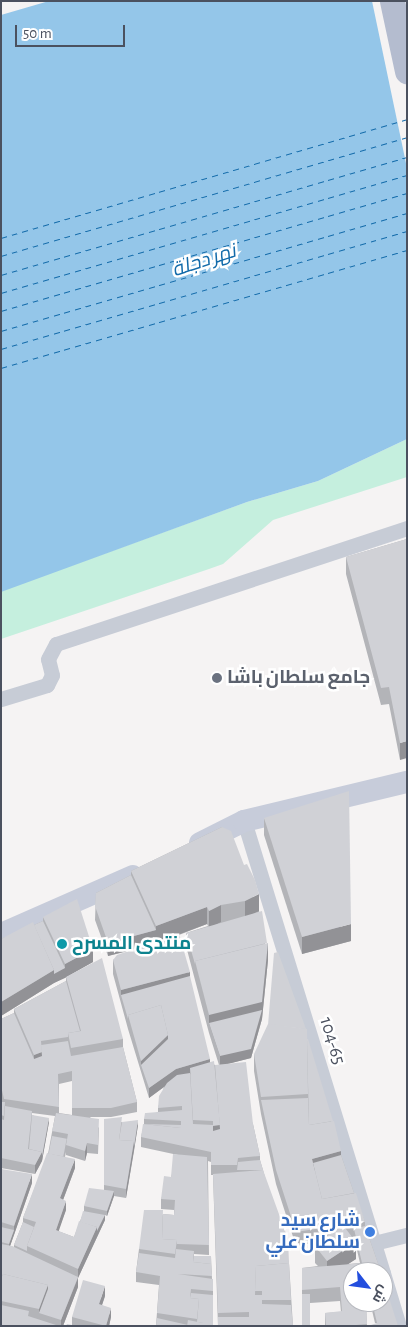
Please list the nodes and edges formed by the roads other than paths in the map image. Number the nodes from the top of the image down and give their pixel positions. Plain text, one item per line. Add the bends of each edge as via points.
1 (392, 1) edge
2 (407, 71) edge
3 (407, 528) edge
4 (1, 699) edge
5 (407, 782) edge
6 (244, 821) junction
7 (180, 853) edge
8 (155, 865) edge
9 (1, 934) edge
10 (407, 1235) edge
11 (374, 1243) junction
12 (380, 1262) edge
13 (393, 1306) edge
14 (399, 1326) edge

1 - 2 main road
3 - 4 street via 56,644 48,659 52,675 47,685
5 - 6 main road
6 - 7 main road
6 - 11 street, 104-65
8 - 9 main road
10 - 11 street
11 - 12 street, 104-65
13 - 14 street, 104-65

